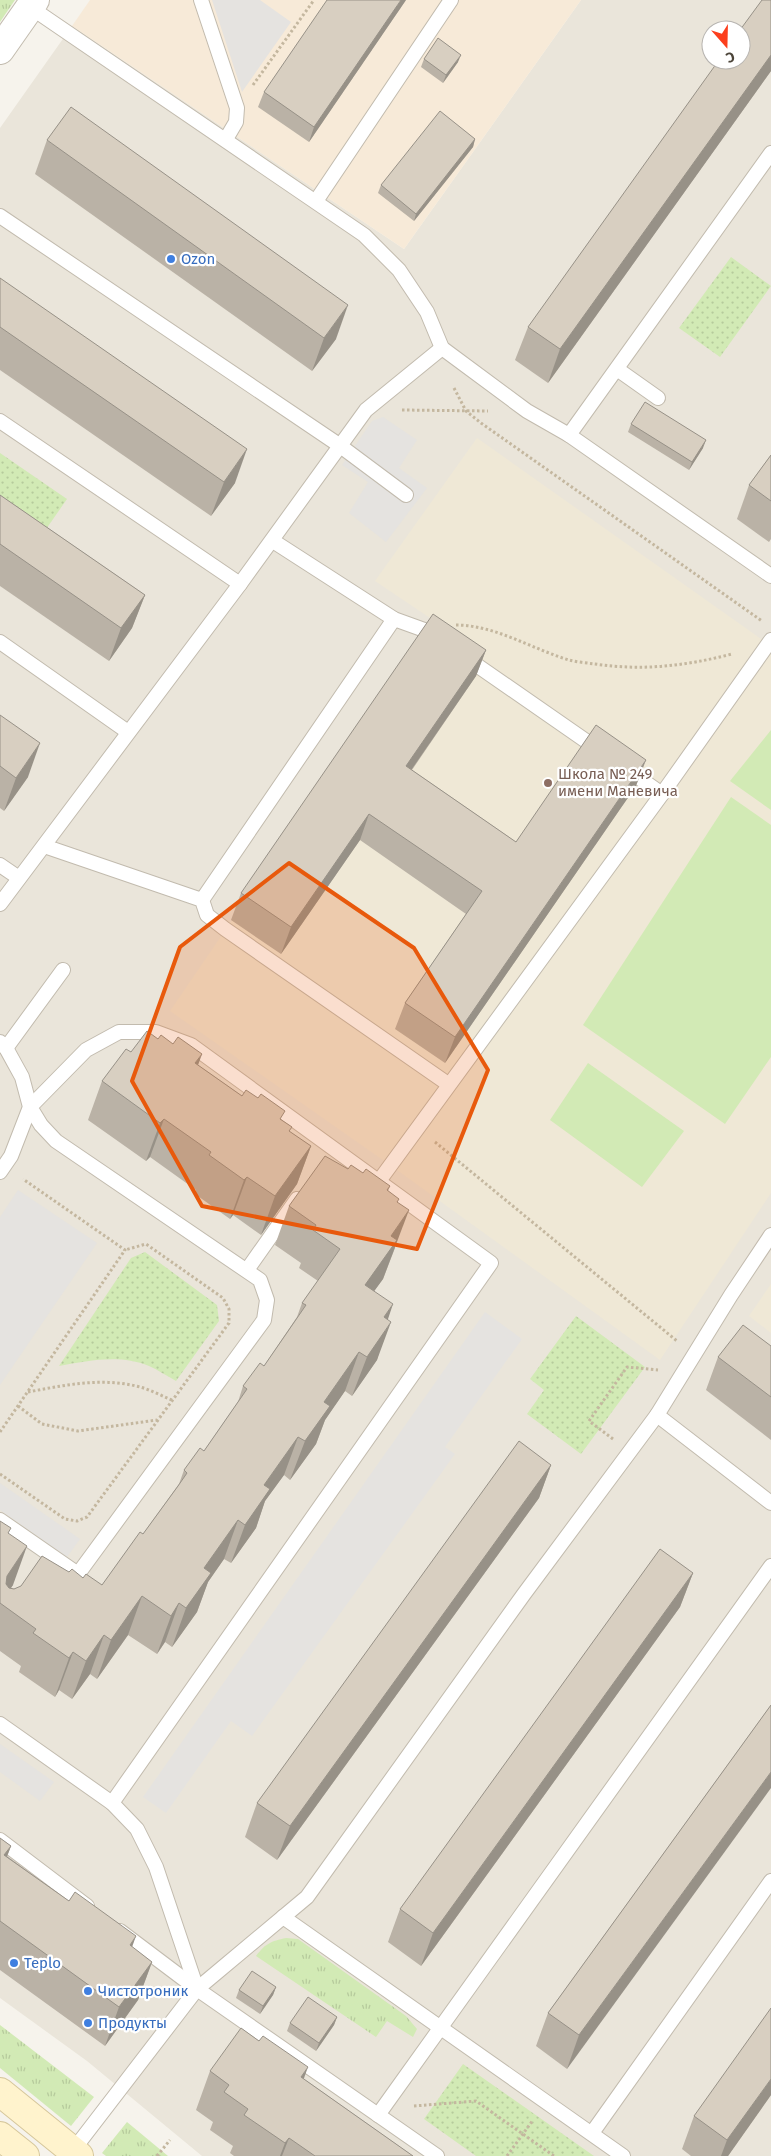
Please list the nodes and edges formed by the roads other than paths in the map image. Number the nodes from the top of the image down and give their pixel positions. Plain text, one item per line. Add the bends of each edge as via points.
1 (201, 0) edge
2 (451, 0) edge
3 (32, 4) edge
4 (0, 50) edge
5 (226, 140) junction
6 (771, 153) edge
7 (316, 201) junction
8 (0, 216) edge
9 (442, 348) junction
10 (617, 368) junction
11 (658, 398) dead end
12 (0, 421) edge
13 (569, 436) junction
14 (339, 445) junction
15 (406, 495) dead end
16 (272, 541) junction
17 (771, 576) edge
18 (240, 584) junction
19 (394, 619) junction
20 (0, 642) edge
21 (770, 642) edge
22 (128, 732) junction
23 (662, 794) junction
24 (44, 846) junction
25 (0, 865) edge
26 (19, 878) junction
27 (202, 900) junction
28 (0, 904) edge
29 (64, 970) dead end
30 (3, 1045) edge
31 (448, 1084) junction
32 (30, 1106) junction
33 (333, 1148) junction
34 (322, 1163) edge
35 (2, 1169) edge
36 (379, 1181) junction
37 (306, 1186) edge
38 (771, 1235) edge
39 (247, 1270) junction
40 (657, 1415) junction
41 (771, 1503) edge
42 (0, 1520) edge
43 (771, 1566) edge
44 (0, 1724) edge
45 (112, 1803) junction
46 (0, 1840) edge
47 (771, 1881) edge
48 (283, 1917) junction
49 (196, 1989) junction
50 (441, 2027) junction
51 (0, 2092) edge
52 (381, 2112) junction
53 (592, 2133) junction
54 (0, 2136) edge
55 (73, 2154) edge
56 (25, 2156) edge
57 (437, 2156) edge
58 (623, 2156) edge

1 - 5 lane via 237,108 236,122
2 - 7 lane
3 - 4 street
3 - 5 lane
5 - 7 lane
6 - 10 lane
7 - 9 lane via 364,235 399,270 427,312
8 - 14 lane
9 - 13 lane via 527,411
9 - 14 lane via 366,410
10 - 11 lane
10 - 13 lane
12 - 18 lane
13 - 17 lane
14 - 15 lane
14 - 16 lane
16 - 18 lane
16 - 19 lane
18 - 22 lane
19 - 23 lane via 432,633
19 - 27 lane
20 - 22 lane
21 - 23 lane
22 - 24 lane
23 - 31 lane
24 - 26 lane
24 - 27 lane
25 - 26 lane
26 - 28 lane
27 - 31 lane via 207,915 225,929
29 - 30 lane
30 - 32 lane via 22,1077
31 - 36 lane
32 - 33 lane via 86,1050 119,1032 156,1032 191,1045
32 - 35 lane via 11,1156
32 - 39 lane via 56,1141
33 - 34 lane
33 - 36 lane
36 - 45 lane via 491,1263
37 - 39 lane
38 - 40 lane
39 - 42 lane via 260,1280 267,1300 264,1320 78,1574 43,1556
40 - 41 lane
40 - 48 lane via 307,1897
43 - 50 lane
44 - 45 lane
45 - 49 lane via 136,1829 156,1867
46 - 49 lane
47 - 53 lane
48 - 49 lane
48 - 50 lane
49 - 52 lane
49 - 55 lane
50 - 52 lane
50 - 53 lane
51 - 55 street
52 - 57 lane
53 - 58 lane
54 - 56 street

